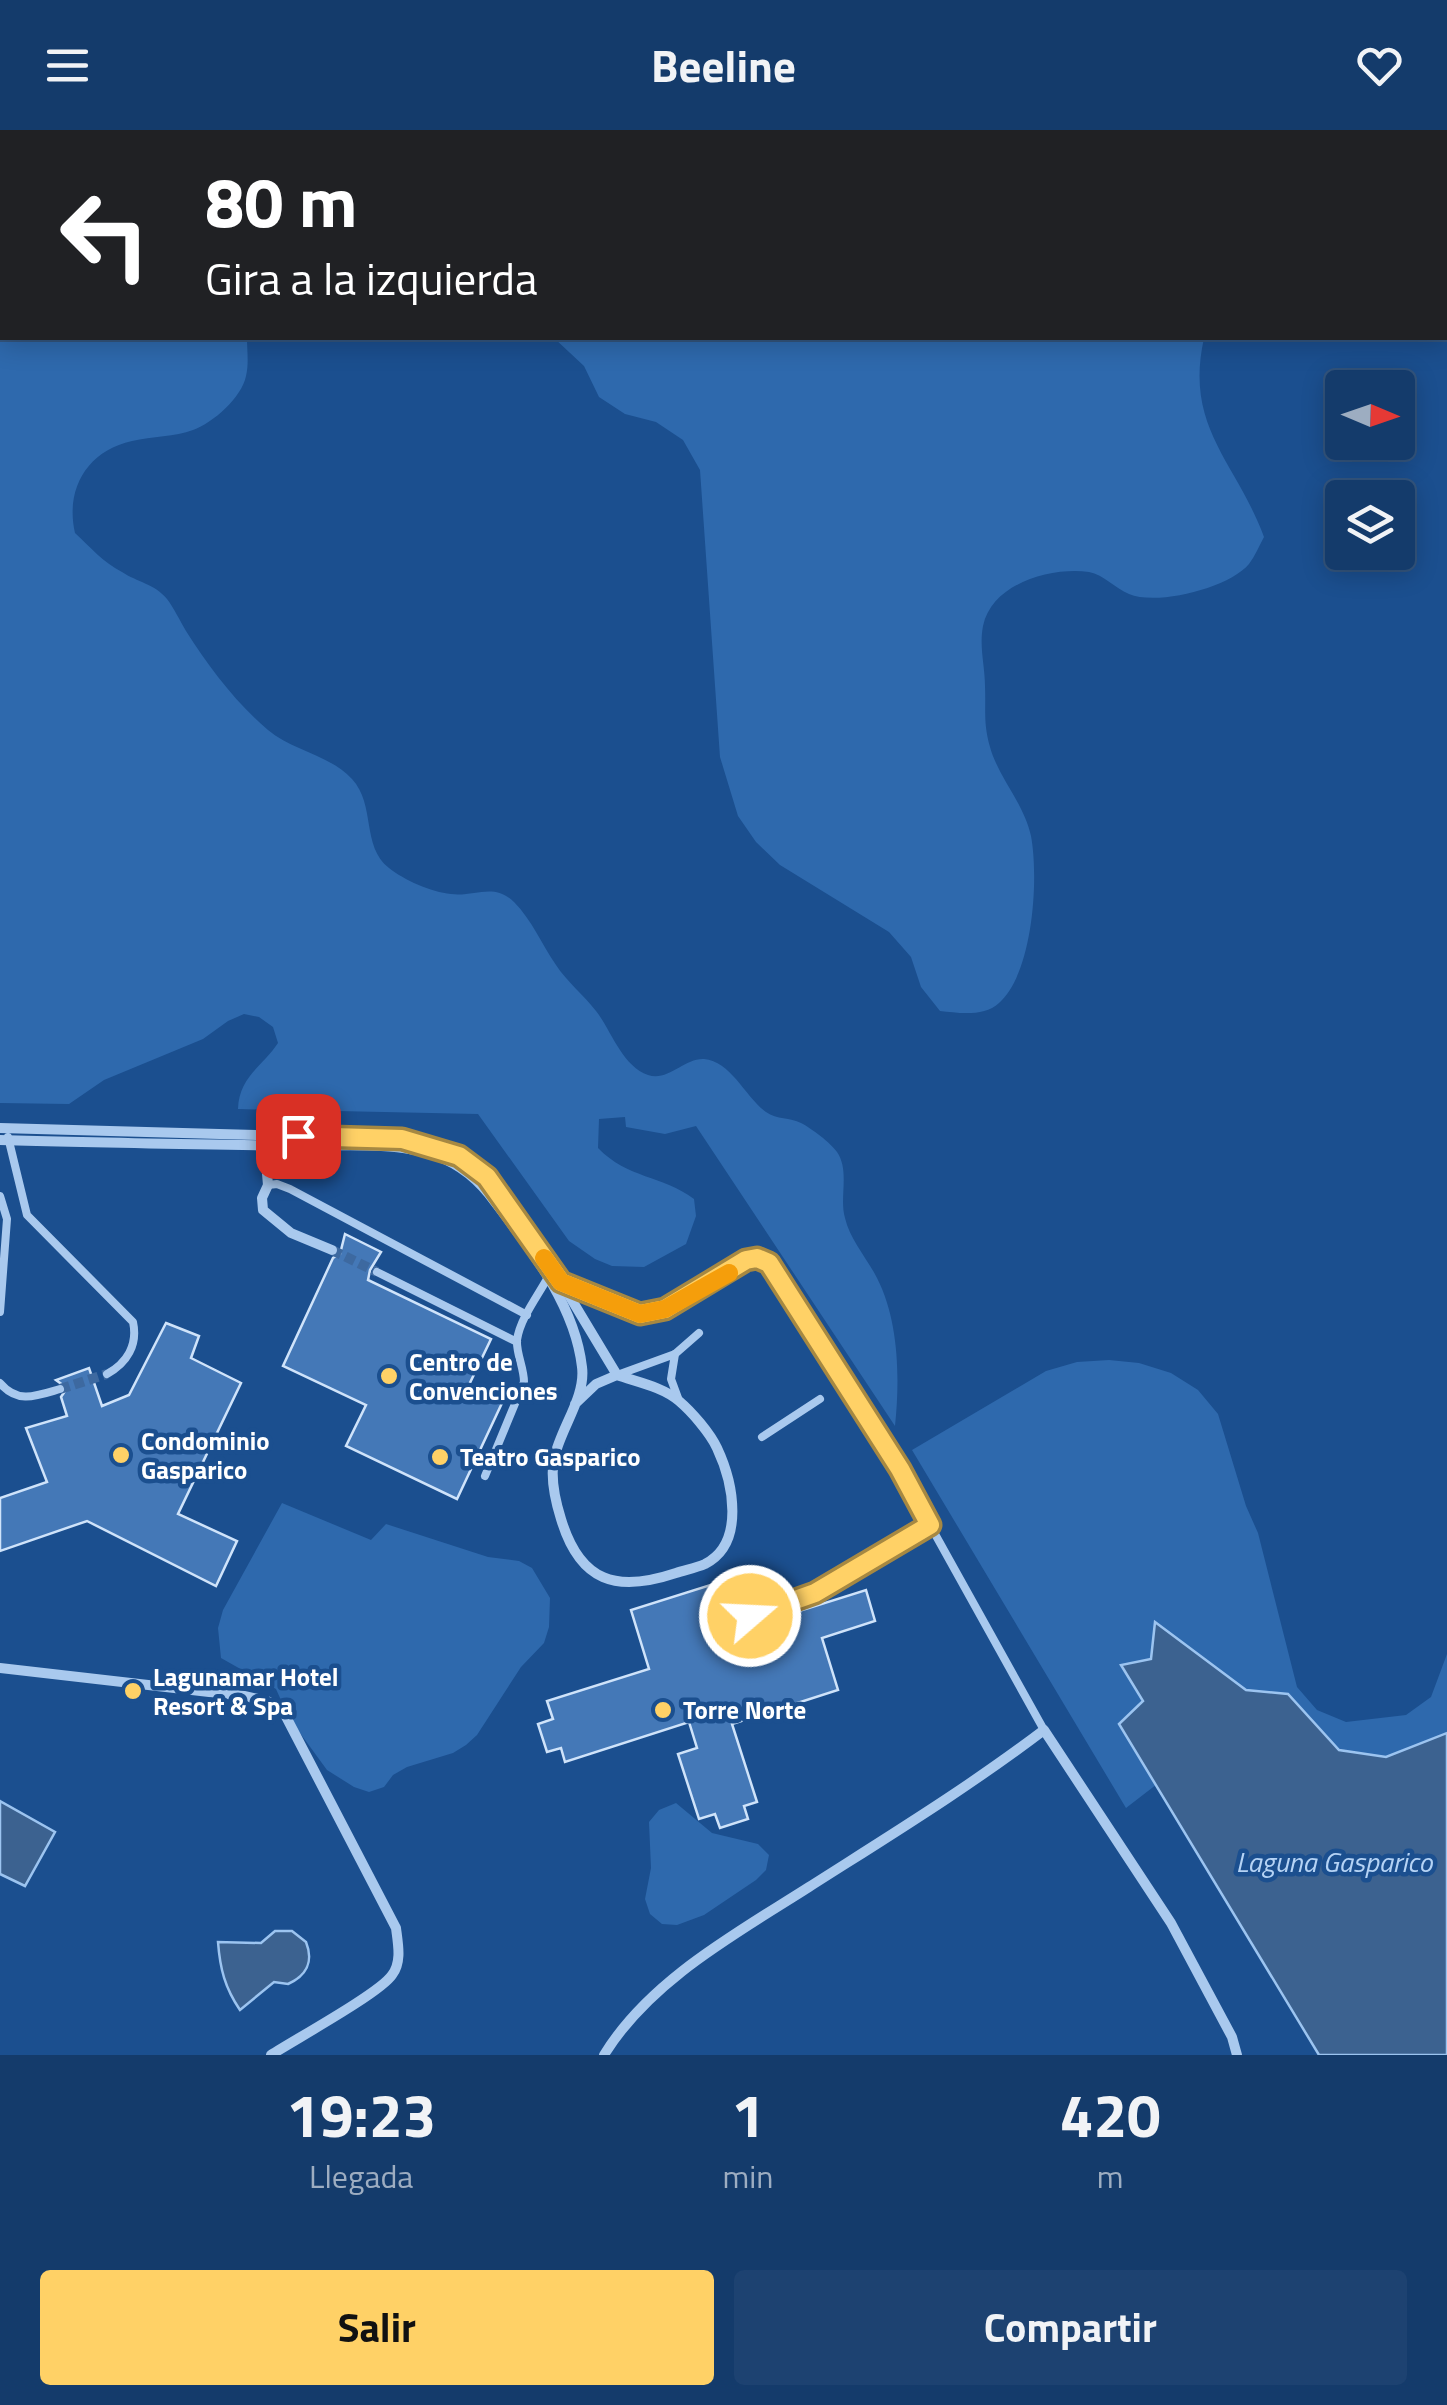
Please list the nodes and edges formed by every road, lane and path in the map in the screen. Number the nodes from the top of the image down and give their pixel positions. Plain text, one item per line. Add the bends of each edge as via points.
1 (4, 1128) edge
2 (4, 1140) edge
3 (264, 1140) junction
4 (268, 1185) junction
5 (0, 1196) edge
6 (27, 1215) junction
7 (7, 1219) junction
8 (332, 1250) tunnel mouth
9 (377, 1272) tunnel mouth
10 (554, 1278) junction
11 (0, 1312) edge
12 (526, 1315) junction
13 (698, 1332) dead end
14 (517, 1342) junction
15 (676, 1354) junction
16 (106, 1374) tunnel mouth
17 (617, 1376) junction
18 (0, 1383) edge
19 (60, 1390) tunnel mouth
20 (820, 1399) dead end
21 (679, 1400) junction
22 (575, 1404) junction
23 (762, 1437) dead end
24 (486, 1476) dead end
25 (930, 1525) junction
26 (750, 1616) dead end
27 (0, 1668) edge
28 (1044, 1730) junction
29 (270, 2055) edge
30 (604, 2055) edge
31 (1237, 2055) edge

1 - 2 lane
1 - 3 street
2 - 3 street
2 - 6 lane
3 - 4 street
3 - 10 street via 402,1139 459,1156 487,1177
4 - 8 street via 263,1210 291,1233
4 - 12 lane via 290,1189
5 - 7 lane
6 - 7 lane
6 - 16 lane via 133,1322 133,1347
7 - 11 lane
9 - 14 lane
10 - 12 lane
10 - 17 street
10 - 22 street via 583,1368
10 - 25 lane via 640,1314 677,1303 746,1260 769,1263
12 - 14 lane
13 - 15 lane
14 - 24 lane via 524,1382
15 - 17 lane
15 - 21 lane via 671,1379
17 - 21 street
17 - 22 street
18 - 19 lane via 24,1399
20 - 23 lane
21 - 22 street via 717,1448 732,1524 726,1542 704,1564 648,1582 606,1580 580,1561 568,1540 553,1481
25 - 26 lane via 815,1593
25 - 28 lane
27 - 29 street via 244,1696 282,1709 396,1928 399,1946 398,1962 383,1984
28 - 30 street via 664,1986
28 - 31 street via 1171,1923

